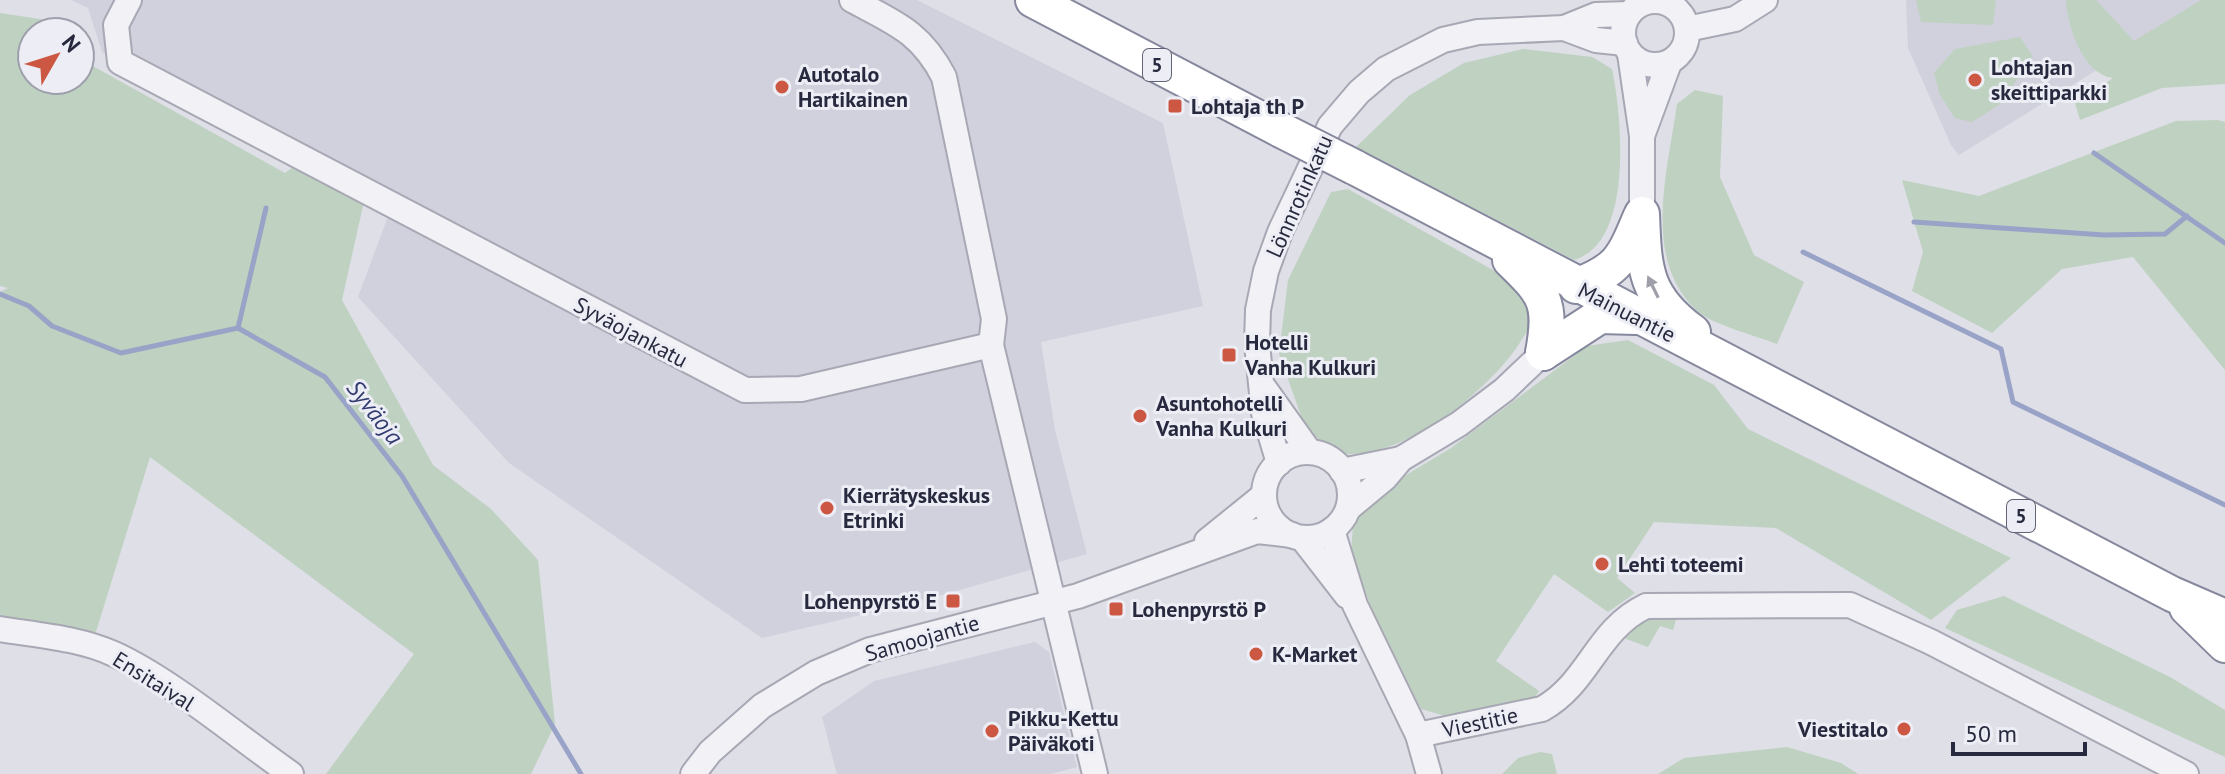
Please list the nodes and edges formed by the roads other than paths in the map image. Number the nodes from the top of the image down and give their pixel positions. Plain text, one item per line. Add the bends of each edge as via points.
1 (129, 0) edge
2 (852, 0) edge
3 (1033, 0) edge
4 (1765, 0) edge
5 (1629, 14) junction
6 (1564, 28) junction
7 (1687, 29) junction
8 (1627, 48) junction
9 (1669, 63) junction
10 (1642, 136) junction
11 (1642, 214) junction
12 (1486, 237) junction
13 (1576, 286) junction
14 (1638, 317) junction
15 (991, 345) junction
16 (1543, 353) junction
17 (1751, 375) junction
18 (1263, 387) junction
19 (1309, 451) junction
20 (1401, 459) junction
21 (1279, 463) junction
22 (1342, 471) junction
23 (1264, 495) junction
24 (1350, 507) junction
25 (1332, 530) junction
26 (1297, 537) junction
27 (1181, 557) junction
28 (2172, 594) junction
29 (1055, 602) junction
30 (1355, 605) junction
31 (2225, 617) edge
32 (0, 629) edge
33 (2225, 645) edge
34 (1418, 735) junction
35 (291, 774) edge
36 (693, 774) edge
37 (1095, 774) edge
38 (1429, 774) edge
39 (2186, 774) edge

1 - 15 street, Syväojankatu via 116,25 120,62 745,390 801,389
2 - 15 street via 909,30 930,50 944,77 994,319
3 - 12 highway, Mainuantie / 5, bridge
4 - 7 street via 1735,19
5 - 6 street, Lönnrotinkatu via 1596,15
5 - 7 street via 1645,2 1666,3 1681,14
5 - 8 street via 1624,26
6 - 8 street, Lönnrotinkatu
6 - 18 street, Lönnrotinkatu via 1478,32 1416,51 1359,92 1330,126 1266,271 1257,344
7 - 9 street via 1683,50
8 - 9 street via 1645,64
8 - 10 street
9 - 10 street
10 - 11 street
11 - 13 highway via 1629,246 1607,274
17 -> 11 highway via 1673,318 1653,293 1644,268
12 - 13 highway, Mainuantie / 5
12 - 16 highway via 1538,287 1549,318
13 - 14 highway, Mainuantie / 5
14 - 16 highway via 1600,316
14 - 17 highway, Mainuantie / 5
15 - 29 street
16 - 20 street via 1493,399
17 - 28 highway, Mainuantie / 5
18 - 19 street, Lönnrotinkatu
18 - 21 street, Lönnrotinkatu via 1264,413
19 - 21 street
19 - 22 street
20 - 22 street
20 - 24 street
21 - 23 street via 1268,477
22 - 24 street
23 - 26 street via 1273,521
23 - 27 street, Samoojantie
24 - 25 street
25 - 26 street
25 - 30 street
26 - 27 street, Samoojantie via 1257,531
26 - 30 street
27 - 29 street, Samoojantie
28 - 31 highway, Mainuantie / 5
28 - 33 highway, 5
29 - 36 street, Samoojantie via 917,635 816,673 734,727
29 - 37 street
30 - 34 street
32 - 35 street, Ensitaival via 112,653
34 - 38 street
34 - 39 street, Viestitie via 1542,709 1568,691 1617,623 1646,606 1850,605

